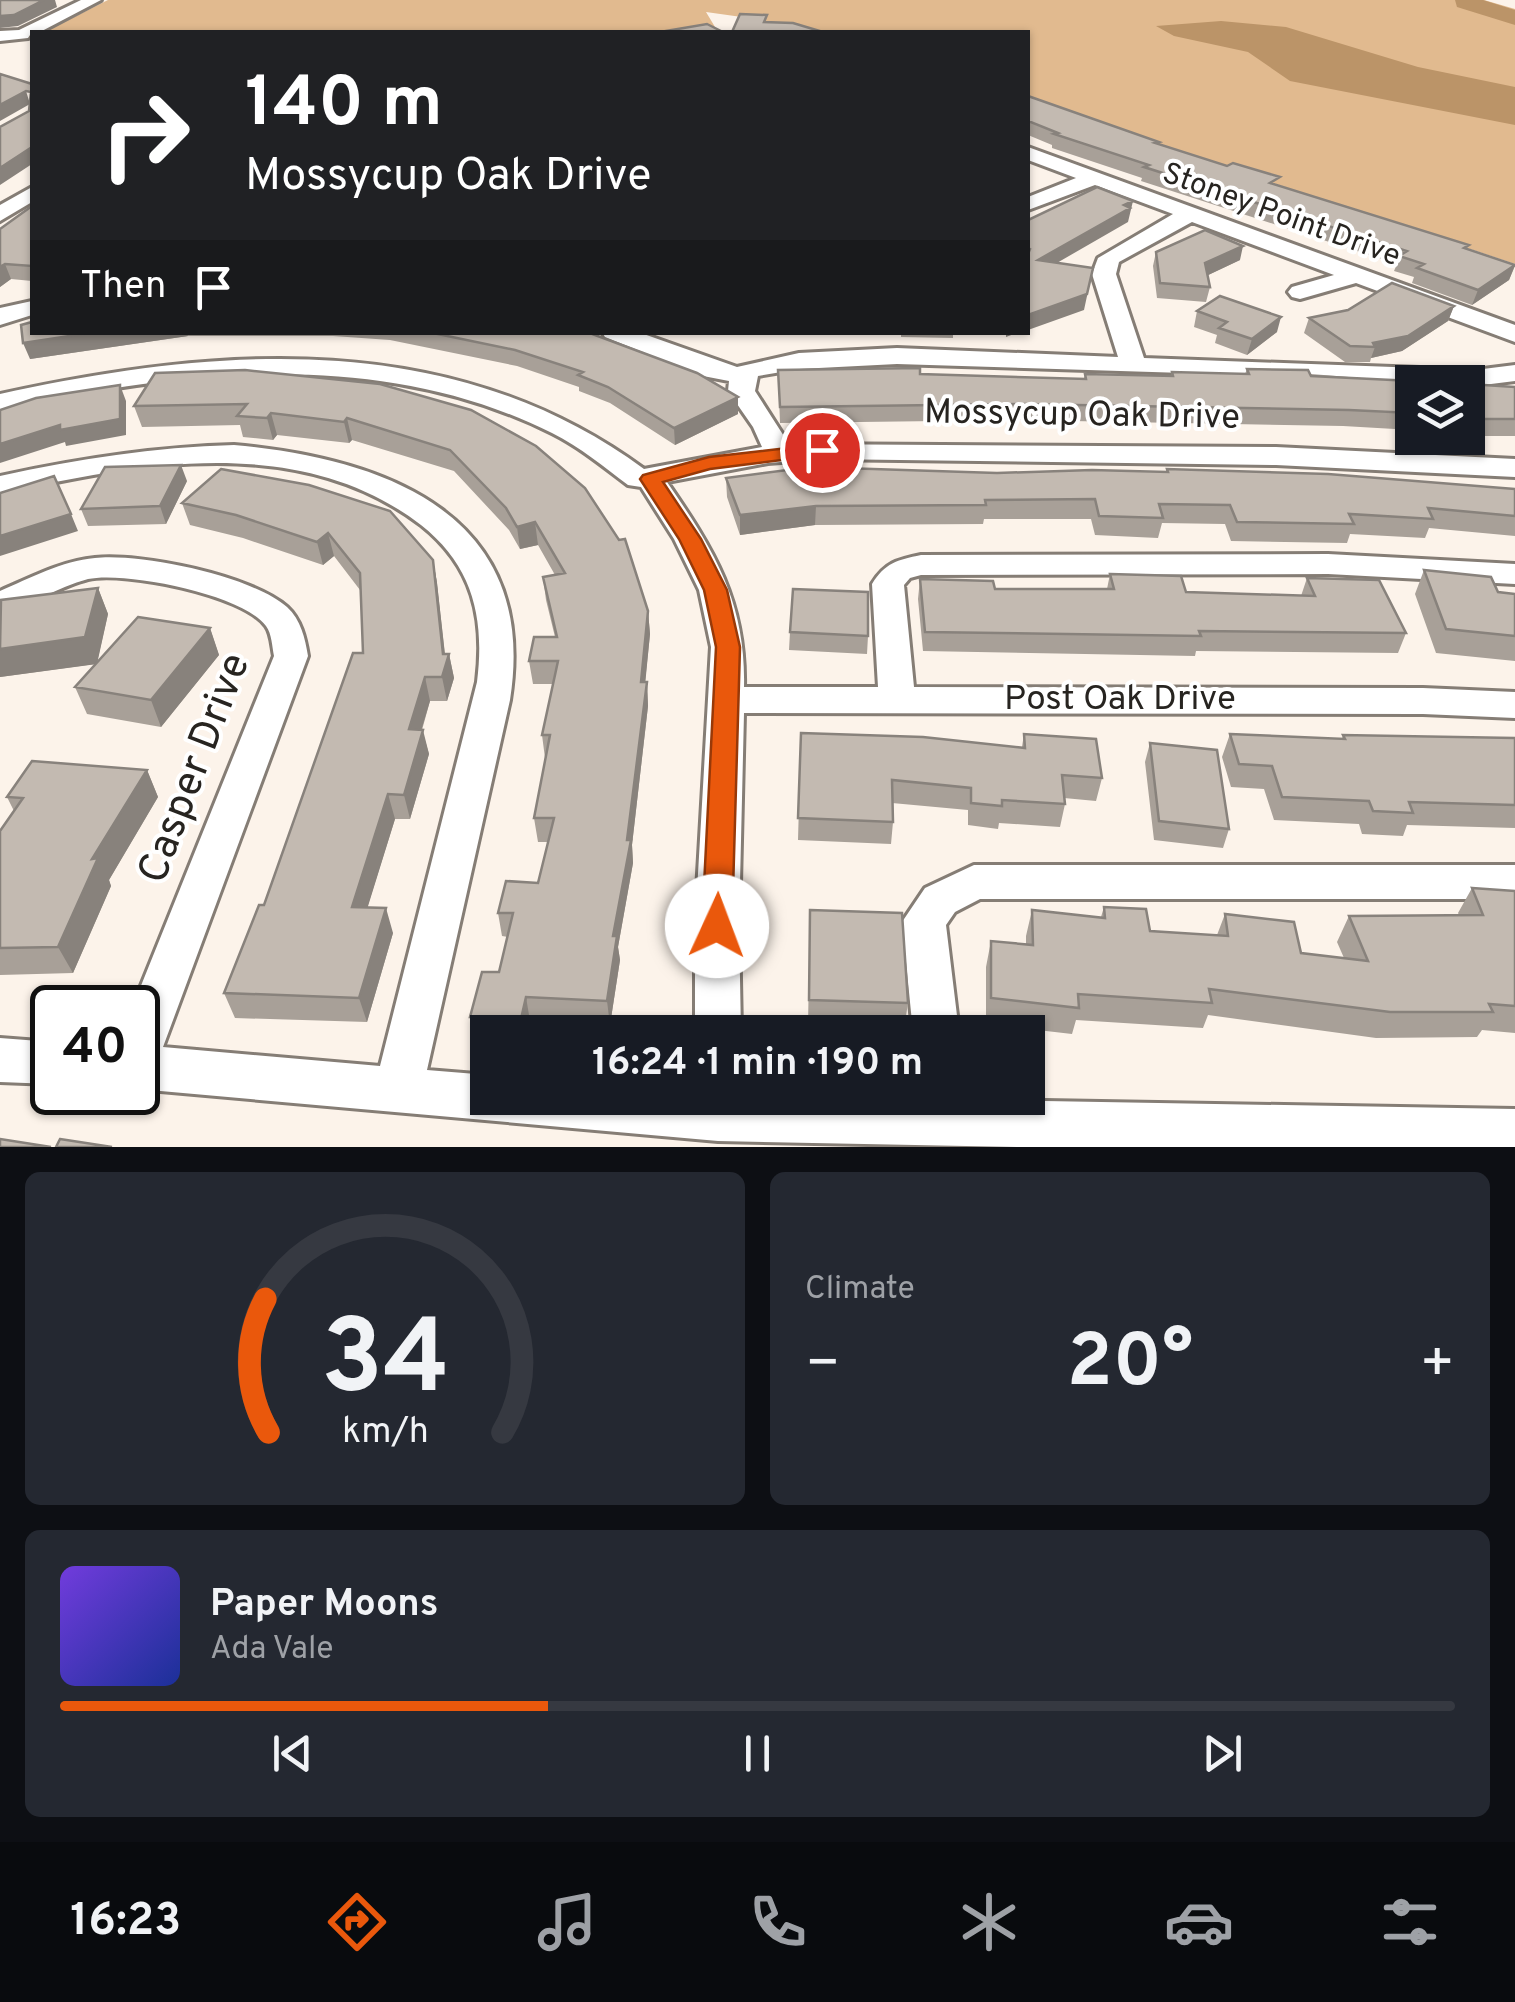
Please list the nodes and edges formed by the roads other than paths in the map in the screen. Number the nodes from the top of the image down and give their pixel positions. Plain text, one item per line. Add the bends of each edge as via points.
1 (93, 0) edge
2 (32, 30) edge
3 (30, 31) edge
4 (0, 36) edge
5 (1030, 154) edge
6 (1092, 179) junction
7 (30, 194) edge
8 (1030, 203) edge
9 (1190, 214) junction
10 (0, 215) edge
11 (0, 224) edge
12 (24, 225) edge
13 (1358, 275) junction
14 (1300, 292) dead end
15 (1515, 334) edge
16 (622, 335) edge
17 (1132, 363) junction
18 (1515, 373) edge
19 (743, 376) junction
20 (0, 402) edge
21 (779, 453) junction
22 (1515, 468) edge
23 (650, 479) junction
24 (0, 485) edge
25 (1515, 574) edge
26 (0, 604) edge
27 (724, 700) junction
28 (897, 700) junction
29 (1515, 706) edge
30 (1515, 882) edge
31 (160, 995) edge
32 (718, 1015) edge
33 (934, 1015) edge
34 (0, 1060) edge
35 (30, 1061) edge
36 (160, 1069) edge
37 (398, 1092) junction
38 (1045, 1114) edge
39 (842, 1115) edge
40 (719, 1121) edge
41 (1515, 1133) edge

1 - 2 street
3 - 4 street
5 - 6 street, Stoney Point Drive
6 - 8 street
6 - 9 street, Stoney Point Drive
7 - 10 street
9 - 13 street, Stoney Point Drive
9 - 17 street via 1110,258 1104,274
11 - 12 street
13 - 14 street
13 - 15 street, Stoney Point Drive
16 - 19 street
17 - 18 street via 1475,378
17 - 19 street via 896,356 799,361
19 - 21 street via 740,391
20 - 23 street via 189,369 270,366 397,376 562,427 638,479
21 - 22 street, Mossycup Oak Drive via 1276,456
21 - 23 street, Mossycup Oak Drive
23 - 27 street via 715,590 728,647
24 - 37 street via 159,455 262,456 358,476 410,500 462,545 492,598 498,661
25 - 28 street via 1309,564 899,570 888,584
26 - 31 street, Casper Drive via 95,568 183,578 249,598 287,630 291,656
27 - 28 street, Post Oak Drive
27 - 32 street
28 - 29 street, Post Oak Drive
30 - 33 street via 974,882 940,900 924,922
34 - 35 street
36 - 37 street
37 - 40 street
38 - 41 street
39 - 40 street

